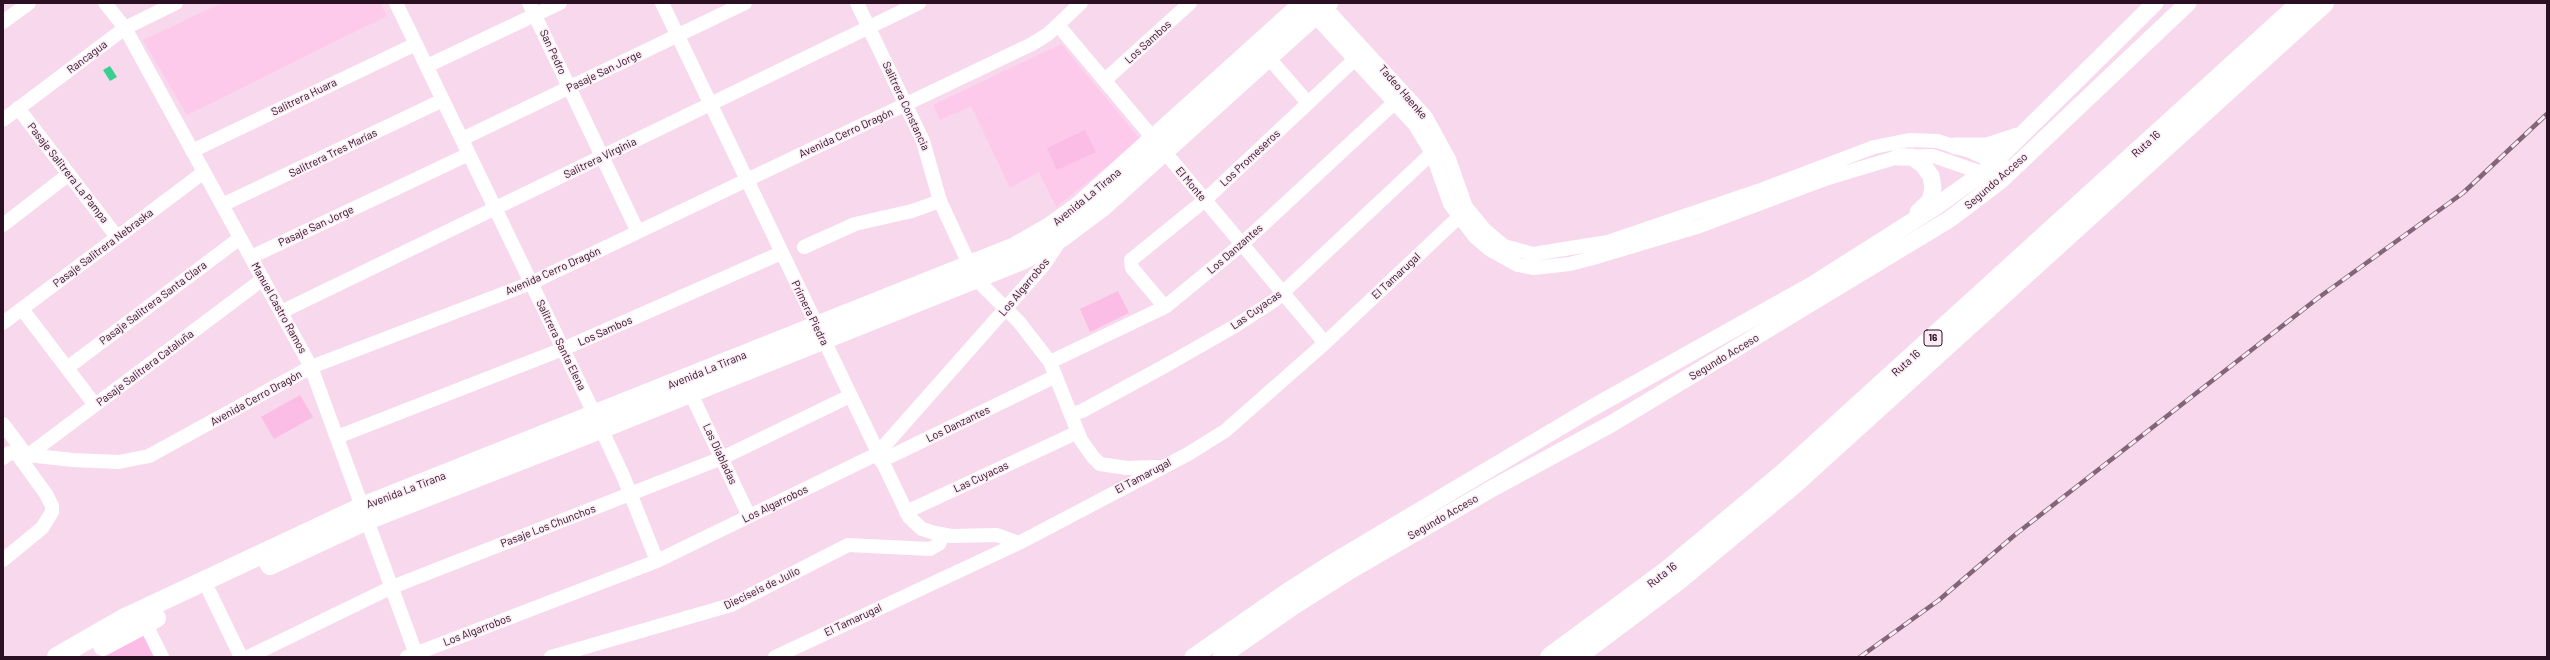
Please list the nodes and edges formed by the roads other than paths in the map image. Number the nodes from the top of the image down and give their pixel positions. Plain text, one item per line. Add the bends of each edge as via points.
1 (28, 3) edge
2 (105, 3) edge
3 (176, 3) edge
4 (396, 3) edge
5 (560, 3) edge
6 (662, 3) edge
7 (745, 3) edge
8 (857, 3) edge
9 (919, 3) edge
10 (1081, 3) edge
11 (1190, 3) edge
12 (2155, 3) edge
13 (2188, 3) edge
14 (2301, 3) edge
15 (2324, 3) edge
16 (1314, 5) edge
17 (532, 9) edge
18 (3, 22) edge
19 (1058, 25) junction
20 (125, 28) junction
21 (869, 28) junction
22 (677, 36) junction
23 (416, 44) junction
24 (1268, 57) junction
25 (1355, 59) junction
26 (427, 66) junction
27 (1105, 80) junction
28 (569, 87) junction
29 (443, 100) junction
30 (1395, 102) junction
31 (1308, 103) junction
32 (710, 105) junction
33 (906, 105) junction
34 (18, 108) junction
35 (3, 120) edge
36 (2027, 129) junction
37 (462, 139) junction
38 (1159, 146) junction
39 (1955, 146) junction
40 (192, 151) junction
41 (469, 154) junction
42 (1432, 154) junction
43 (602, 157) junction
44 (1898, 157) junction
45 (1989, 167) junction
46 (204, 172) junction
47 (69, 174) junction
48 (2005, 175) junction
49 (746, 180) junction
50 (1205, 200) junction
51 (940, 201) junction
52 (222, 205) junction
53 (496, 209) junction
54 (1462, 211) junction
55 (3, 225) edge
56 (638, 232) junction
57 (117, 237) junction
58 (1062, 237) junction
59 (240, 238) junction
60 (1881, 242) junction
61 (1242, 244) junction
62 (804, 247) dead end
63 (781, 253) junction
64 (251, 257) junction
65 (973, 273) junction
66 (263, 279) junction
67 (531, 283) junction
68 (1283, 293) junction
69 (1165, 308) junction
70 (22, 309) junction
71 (1006, 309) junction
72 (281, 312) junction
73 (3, 323) edge
74 (819, 333) junction
75 (1324, 343) junction
76 (563, 349) junction
77 (1050, 362) junction
78 (311, 367) junction
79 (67, 368) junction
80 (1056, 376) junction
81 (690, 392) junction
82 (850, 396) junction
83 (95, 405) junction
84 (1072, 414) junction
85 (598, 422) junction
86 (3, 424) edge
87 (1078, 432) junction
88 (337, 438) junction
89 (12, 453) edge
90 (879, 457) junction
91 (722, 458) junction
92 (1161, 466) junction
93 (630, 494) junction
94 (906, 512) junction
95 (365, 514) junction
96 (749, 516) junction
97 (943, 535) junction
98 (1019, 543) junction
99 (3, 560) edge
100 (657, 561) junction
101 (392, 587) junction
102 (210, 593) junction
103 (145, 623) junction
104 (413, 656) edge
105 (57, 657) edge
106 (84, 657) edge
107 (162, 657) edge
108 (241, 657) edge
109 (248, 657) edge
110 (551, 657) edge
111 (774, 657) edge
112 (1192, 657) edge
113 (1221, 657) edge
114 (1550, 657) edge
115 (1576, 657) edge

1 - 18 street
2 - 20 street, Manuel Castro Ramos
3 - 20 street, Rancagua
4 - 23 street, Salitrera Santa Elena
5 - 17 street
6 - 22 street, Primera Piedra
7 - 22 street, Pasaje San Jorge
8 - 21 street, Salitrera Constancia
9 - 21 street, Salitrera Virginia
10 - 19 street, Avenida Cerro Dragón
11 - 27 street, Los Sambos
12 - 36 main road, Segundo Acceso
13 - 48 main road, Segundo Acceso
14 - 114 highway, Ruta 16 / 16 via 1784,473 1668,570
15 - 115 highway, Ruta 16 / 16 via 1794,484 1676,582
16 - 24 highway, Avenida La Tirana
16 - 25 street, Tadeo Haenke
16 - 38 highway, Avenida La Tirana
16 - 54 street, Tadeo Haenke via 1426,117 1449,159
17 - 26 street
17 - 28 street, San Pedro
19 - 27 street, El Monte
19 - 33 street, Avenida Cerro Dragón via 1032,44
20 - 34 street, Rancagua
20 - 40 street, Manuel Castro Ramos
21 - 32 street, Salitrera Virginia
21 - 33 street, Salitrera Constancia
22 - 28 street, Pasaje San Jorge
22 - 32 street, Primera Piedra
23 - 26 street, Salitrera Santa Elena
23 - 40 street, Salitrera Huara
24 - 31 street
24 - 38 highway, Avenida La Tirana
25 - 30 street, Tadeo Haenke
25 - 31 street, Los Promeseros
26 - 29 street, Salitrera Santa Elena
27 - 38 street, El Monte
28 - 37 street, Pasaje San Jorge
28 - 43 street, San Pedro
29 - 37 street, Salitrera Santa Elena
29 - 52 street, Salitrera Tres Marías
30 - 42 street, Tadeo Haenke via 1415,125
30 - 61 street, Los Danzantes
31 - 50 street, Los Promeseros
32 - 43 street, Salitrera Virginia
32 - 49 street, Primera Piedra
33 - 49 street, Avenida Cerro Dragón
33 - 51 street, Salitrera Constancia via 928,151
34 - 35 street, Rancagua
34 - 47 street, Pasaje Salitrera La Pampa
36 - 39 main road via 1993,145
36 - 45 main road, Segundo Acceso
37 - 41 street, Salitrera Santa Elena
38 - 50 street, El Monte
38 - 58 highway, Avenida La Tirana via 1102,207
38 - 65 highway, Avenida La Tirana via 1064,217
39 - 45 street
39 - 54 street via 1922,139 1874,147 1758,191 1608,242 1533,254 1504,246
40 - 46 street, Manuel Castro Ramos
41 - 53 street, Salitrera Santa Elena
41 - 64 street, Pasaje San Jorge
42 - 54 street, Tadeo Haenke via 1450,204
42 - 68 street, Las Cuyacas
43 - 53 street, Salitrera Virginia
43 - 56 street, San Pedro
44 - 45 street via 1933,156
44 - 54 street via 1828,178 1700,226 1570,264 1533,268 1509,262 1480,241
44 - 60 main road via 1912,157 1923,165 1931,176 1932,194 1925,205
45 - 48 street
45 - 60 main road, Segundo Acceso
46 - 52 street, Manuel Castro Ramos
46 - 57 street, Pasaje Salitrera Nebraska
47 - 55 street
47 - 57 street, Pasaje Salitrera La Pampa
48 - 113 main road, Segundo Acceso via 1950,219 1913,243 1611,424 1493,488 1348,572
49 - 56 street, Avenida Cerro Dragón
49 - 63 street, Primera Piedra
50 - 61 street, El Monte
50 - 69 street, Los Promeseros via 1131,260 1132,268
51 - 62 street via 912,211 855,224
51 - 65 street, Salitrera Constancia
52 - 59 street, Manuel Castro Ramos
53 - 67 street, Salitrera Santa Elena
53 - 72 street, Salitrera Virginia
54 - 75 street, El Tamarugal
56 - 67 street, Avenida Cerro Dragón
57 - 70 street, Pasaje Salitrera Nebraska
58 - 65 highway, Avenida La Tirana via 1022,260
58 - 71 street, Los Algarrobos via 1043,266
59 - 64 street, Manuel Castro Ramos
59 - 79 street, Pasaje Salitrera Santa Clara
60 - 112 main road, Segundo Acceso via 1812,285 1592,408 1324,568
61 - 68 street, El Monte
61 - 69 street, Los Danzantes
63 - 74 street, Primera Piedra
63 - 76 street, Los Sambos
64 - 66 street, Manuel Castro Ramos
65 - 71 street, Salitrera Constancia
65 - 74 highway, Avenida La Tirana
66 - 72 street, Manuel Castro Ramos
66 - 83 street, Pasaje Salitrera Cataluña
67 - 76 street, Salitrera Santa Elena
67 - 78 street, Avenida Cerro Dragón
68 - 75 street, El Monte
68 - 84 street, Las Cuyacas via 1235,326
69 - 77 street, Los Danzantes
70 - 73 street, Pasaje Salitrera Nebraska
70 - 79 street
71 - 77 street, Salitrera Constancia
71 - 90 street, Los Algarrobos
72 - 78 street, Manuel Castro Ramos
74 - 81 highway, Avenida La Tirana
74 - 82 street, Primera Piedra
74 - 85 highway, Avenida La Tirana
75 - 92 street, El Tamarugal via 1225,431
76 - 85 street, Salitrera Santa Elena
76 - 88 street, Los Sambos
77 - 80 street, Salitrera Constancia
78 - 88 street, Manuel Castro Ramos
78 - 89 street, Avenida Cerro Dragón via 160,451 139,460 101,462
79 - 83 street
80 - 84 street, Salitrera Constancia
80 - 90 street, Los Danzantes
81 - 85 highway, Avenida La Tirana
81 - 91 street, Las Diabladas
82 - 90 street, Primera Piedra
82 - 91 street, Pasaje Los Chunchos
83 - 89 street, Pasaje Salitrera Cataluña
84 - 87 street, Salitrera Constancia
85 - 93 street, Salitrera Santa Elena
85 - 95 highway, Avenida La Tirana
86 - 89 street
87 - 92 street, Salitrera Constancia via 1100,464 1127,468
87 - 94 street, Las Cuyacas
88 - 95 street, Manuel Castro Ramos
89 - 99 street via 46,494 52,512 42,528
90 - 94 street, Primera Piedra
90 - 96 street, Los Algarrobos
91 - 93 street, Pasaje Los Chunchos
91 - 96 street, Las Diabladas
92 - 98 street, El Tamarugal
93 - 100 street, Salitrera Santa Elena
93 - 101 street, Pasaje Los Chunchos
94 - 97 street, Primera Piedra via 912,522 922,529
95 - 101 street, Manuel Castro Ramos
95 - 102 highway, Avenida La Tirana
95 - 105 highway, Avenida La Tirana via 125,618
96 - 100 street, Los Algarrobos
97 - 98 street, Primera Piedra via 997,535
97 - 110 street, Dieciseis de Julio via 939,544 930,549 848,545 731,605
98 - 111 street, El Tamarugal
100 - 104 street, Los Algarrobos
101 - 104 street, Manuel Castro Ramos
101 - 109 street, Pasaje Los Chunchos
102 - 103 highway, Avenida La Tirana
102 - 108 street
103 - 106 highway, Avenida La Tirana
103 - 107 street

